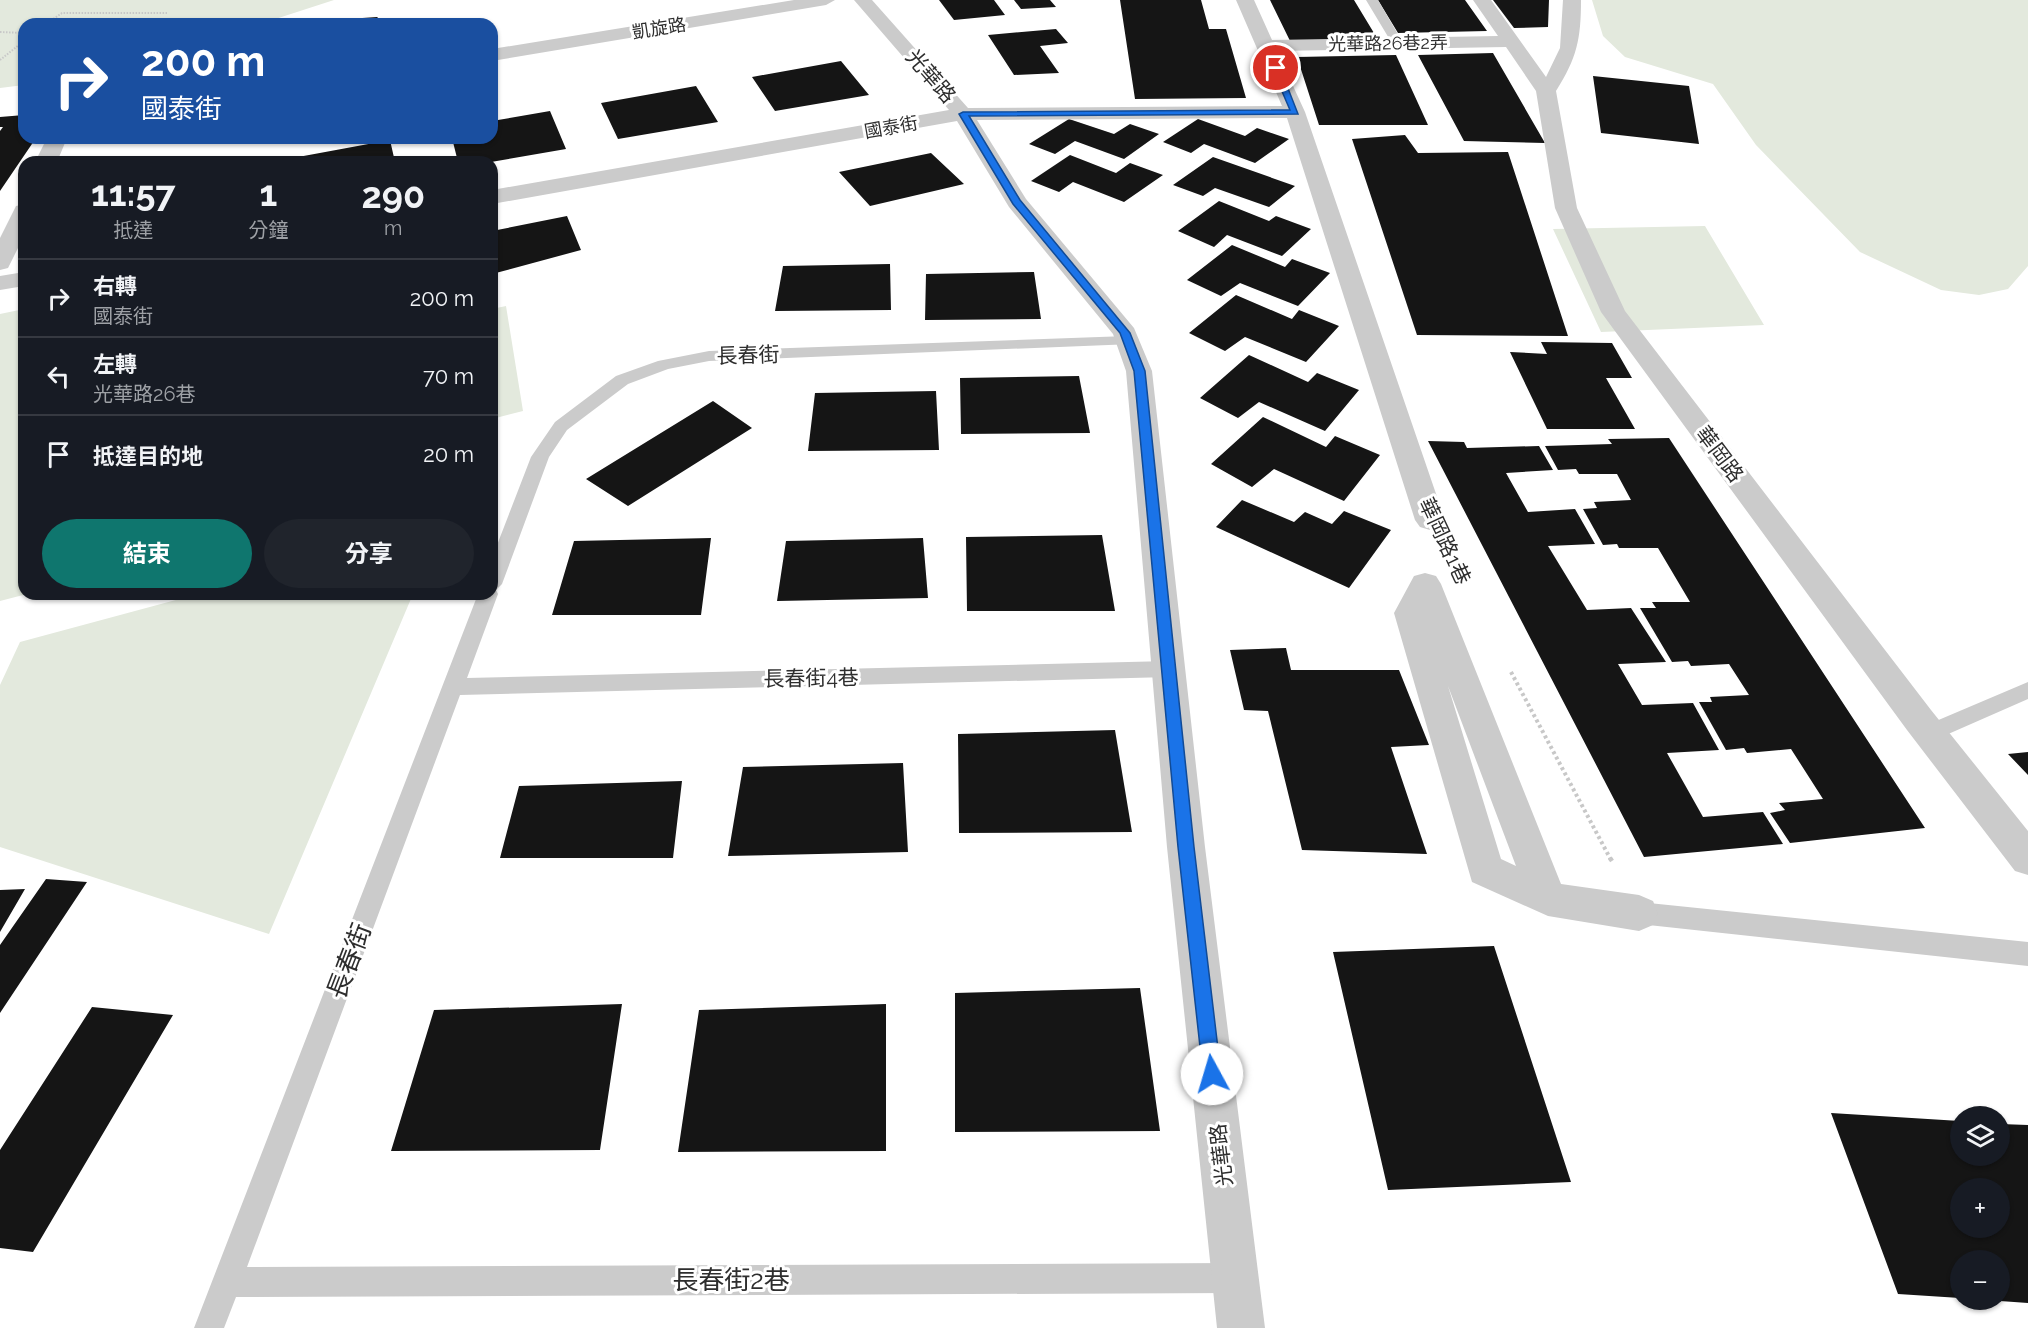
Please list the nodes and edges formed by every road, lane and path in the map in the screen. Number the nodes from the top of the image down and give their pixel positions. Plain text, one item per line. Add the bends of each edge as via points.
1 (826, 0) edge
2 (863, 0) edge
3 (1245, 0) edge
4 (1372, 0) edge
5 (1482, 0) edge
6 (1572, 0) edge
7 (167, 13) dead end
8 (55, 18) edge
9 (0, 32) edge
10 (18, 33) edge
11 (1509, 40) junction
12 (1397, 43) junction
13 (18, 46) edge
14 (1267, 46) junction
15 (498, 54) edge
16 (0, 60) edge
17 (1546, 91) junction
18 (1295, 112) junction
19 (963, 114) junction
20 (498, 196) edge
21 (18, 224) edge
22 (0, 263) edge
23 (18, 280) edge
24 (0, 283) edge
25 (1127, 341) junction
26 (1430, 520) dead end
27 (498, 568) edge
28 (486, 600) edge
29 (1169, 669) junction
30 (1510, 669) dead end
31 (452, 687) junction
32 (2028, 690) edge
33 (1930, 733) junction
34 (2028, 859) edge
35 (1548, 898) junction
36 (1639, 913) junction
37 (2028, 954) edge
38 (1235, 1278) junction
39 (227, 1282) junction
40 (209, 1328) edge
41 (1241, 1328) edge

1 - 15 street, 凱旋路
2 - 19 street, 光華路
3 - 14 street, 華岡路1巷
4 - 12 lane
5 - 11 street
6 - 17 street via 1567,61
7 - 8 path via 62,13
9 - 10 path
11 - 12 street, 光華路26巷2弄
11 - 17 street
12 - 14 street, 光華路26巷2弄
13 - 16 path
14 - 18 street, 華岡路1巷
17 - 33 street, 華岡路 via 1566,208 1613,312
18 - 19 street, 國泰街
18 - 26 street, 華岡路1巷
19 - 20 street, 國泰街
19 - 25 street, 光華路 via 1017,202 1125,333
21 - 22 street
23 - 24 street
25 - 27 lane, 長春街 via 709,356 664,365 622,380 561,426 540,457
25 - 29 street, 光華路 via 1139,371
28 - 31 lane, 長春街
29 - 31 lane, 長春街4巷
29 - 38 street, 光華路
30 - 36 path
31 - 39 lane, 長春街
32 - 33 lane
33 - 34 street, 華岡路
35 - 35 street via 1437,610 1425,584 1410,612 1485,870
35 - 36 street
36 - 37 lane
38 - 39 lane, 長春街2巷
38 - 41 street, 光華路
39 - 40 lane, 長春街

